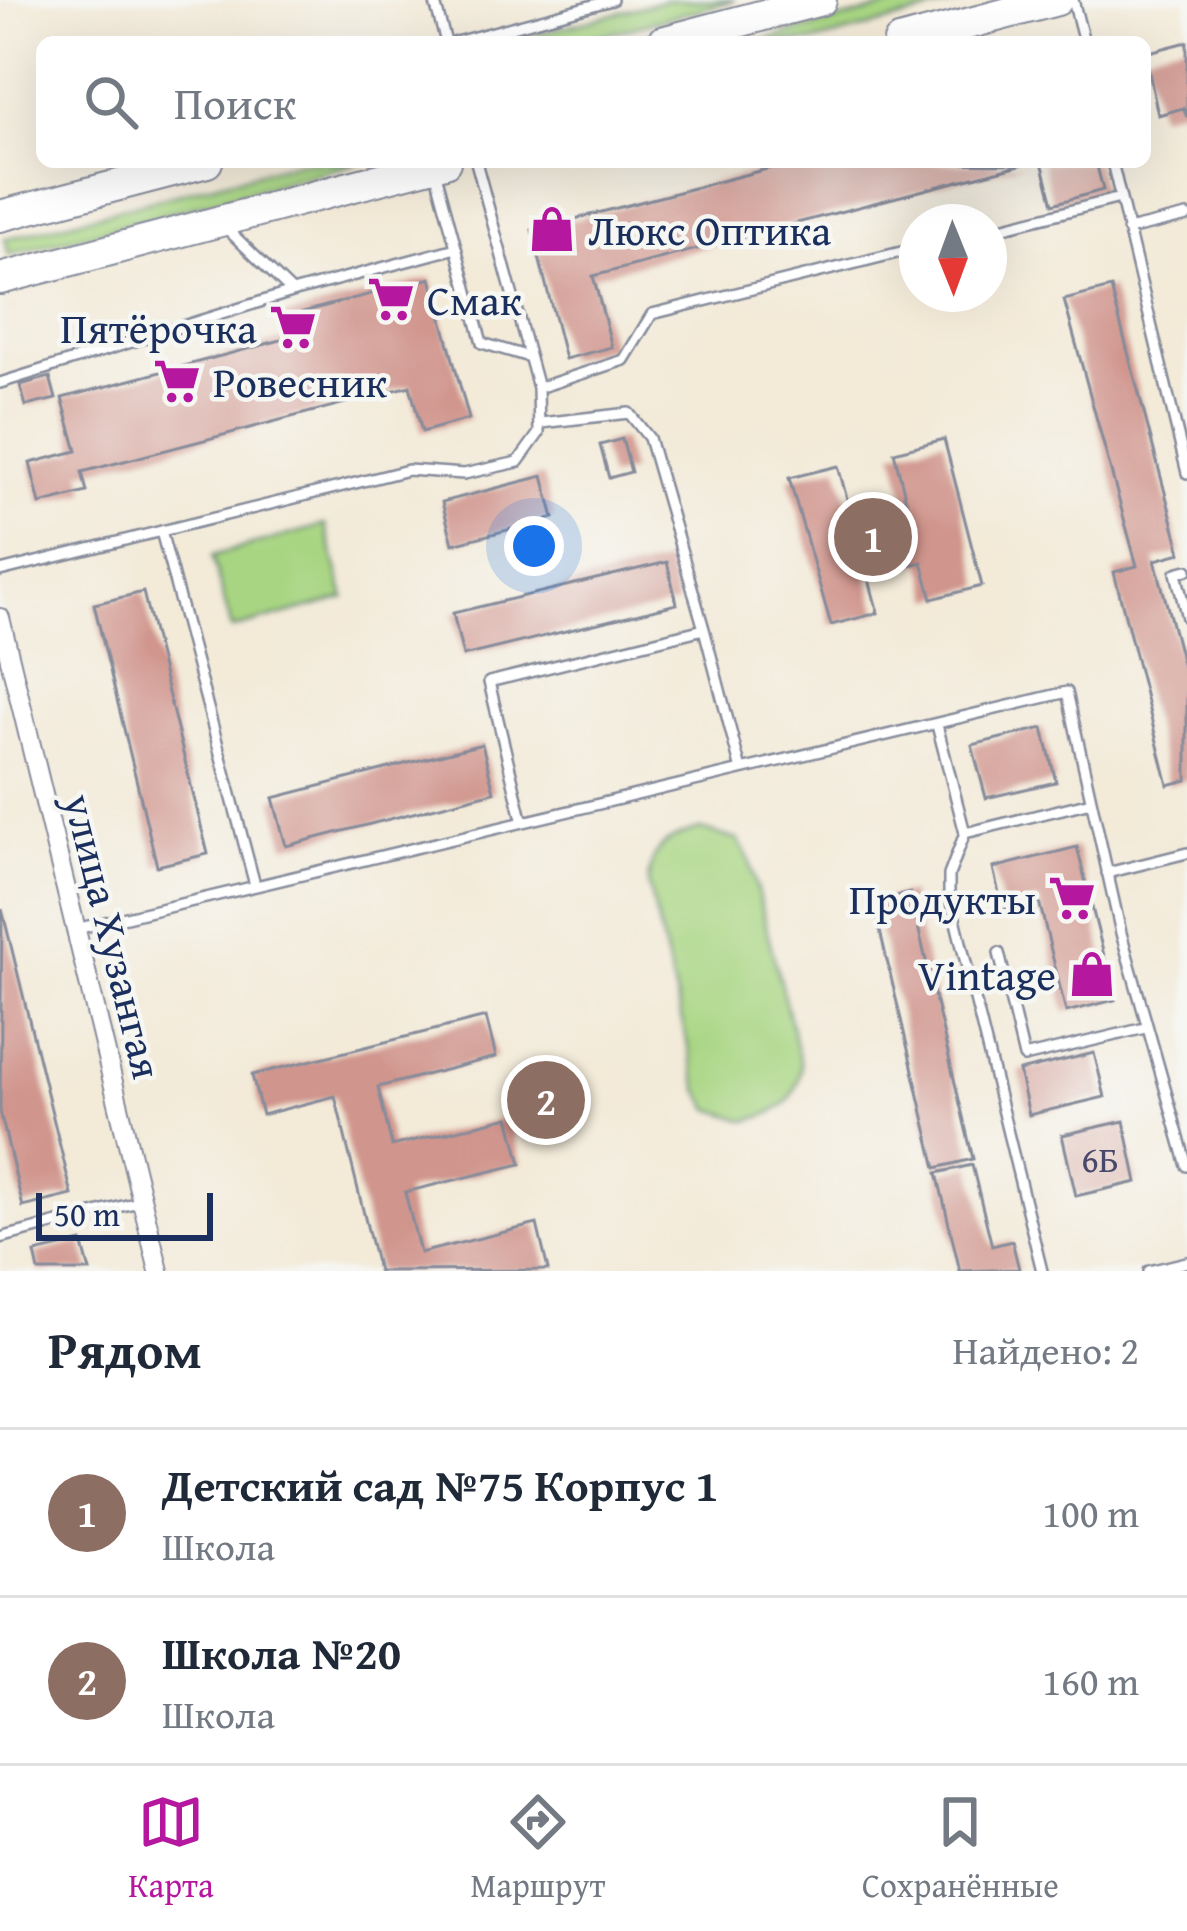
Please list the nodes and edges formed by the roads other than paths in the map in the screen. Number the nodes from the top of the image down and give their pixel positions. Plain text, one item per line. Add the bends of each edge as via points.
1 (434, 0) edge
2 (612, 0) edge
3 (821, 0) edge
4 (1057, 0) edge
5 (1073, 0) edge
6 (444, 36) edge
7 (478, 36) edge
8 (685, 36) edge
9 (922, 36) edge
10 (1082, 36) edge
11 (178, 168) edge
12 (420, 168) edge
13 (440, 168) edge
14 (478, 168) edge
15 (1113, 168) edge
16 (1120, 198) junction
17 (0, 216) edge
18 (1187, 216) edge
19 (219, 221) junction
20 (1007, 226) edge
21 (1128, 230) junction
22 (456, 248) junction
23 (899, 252) edge
24 (0, 280) edge
25 (292, 292) junction
26 (529, 357) junction
27 (0, 383) edge
28 (538, 388) junction
29 (541, 423) junction
30 (1187, 473) edge
31 (161, 531) junction
32 (1187, 570) edge
33 (0, 571) edge
34 (0, 618) edge
35 (1187, 618) edge
36 (704, 629) junction
37 (937, 725) junction
38 (741, 770) junction
39 (1091, 802) junction
40 (522, 819) junction
41 (965, 833) junction
42 (1187, 854) edge
43 (1107, 873) junction
44 (255, 886) junction
45 (76, 929) junction
46 (999, 952) dead end
47 (1144, 1028) junction
48 (1187, 1166) edge
49 (142, 1201) junction
50 (0, 1238) edge
51 (1187, 1262) edge
52 (159, 1271) edge
53 (1042, 1271) edge
54 (1149, 1271) edge

1 - 6 lane
2 - 7 lane
3 - 8 main road
4 - 9 main road
5 - 10 lane
11 - 17 main road
12 - 19 main road
13 - 22 lane
14 - 26 lane
15 - 16 lane
16 - 20 lane
16 - 21 lane
18 - 21 lane
19 - 24 main road
19 - 25 lane
21 - 30 lane
22 - 25 lane
22 - 26 lane via 482,343
23 - 28 lane via 652,314 624,360
25 - 27 lane
26 - 28 lane
28 - 29 lane
29 - 31 lane via 518,463 464,474 408,470
29 - 36 lane via 629,413 639,425
31 - 33 lane
31 - 44 lane
32 - 35 lane via 1176,573
34 - 45 street, улица Хузангая
36 - 38 lane
36 - 40 lane via 488,682
37 - 38 lane
37 - 39 lane via 1067,692
37 - 41 lane
38 - 40 lane
39 - 41 lane
39 - 43 lane
40 - 44 lane
41 - 53 lane via 949,894
42 - 43 lane
43 - 47 lane
44 - 45 lane
45 - 49 street, улица Хузангая
46 - 47 lane via 1024,1057
47 - 48 lane
49 - 50 lane
49 - 52 street, улица Хузангая
51 - 54 lane

